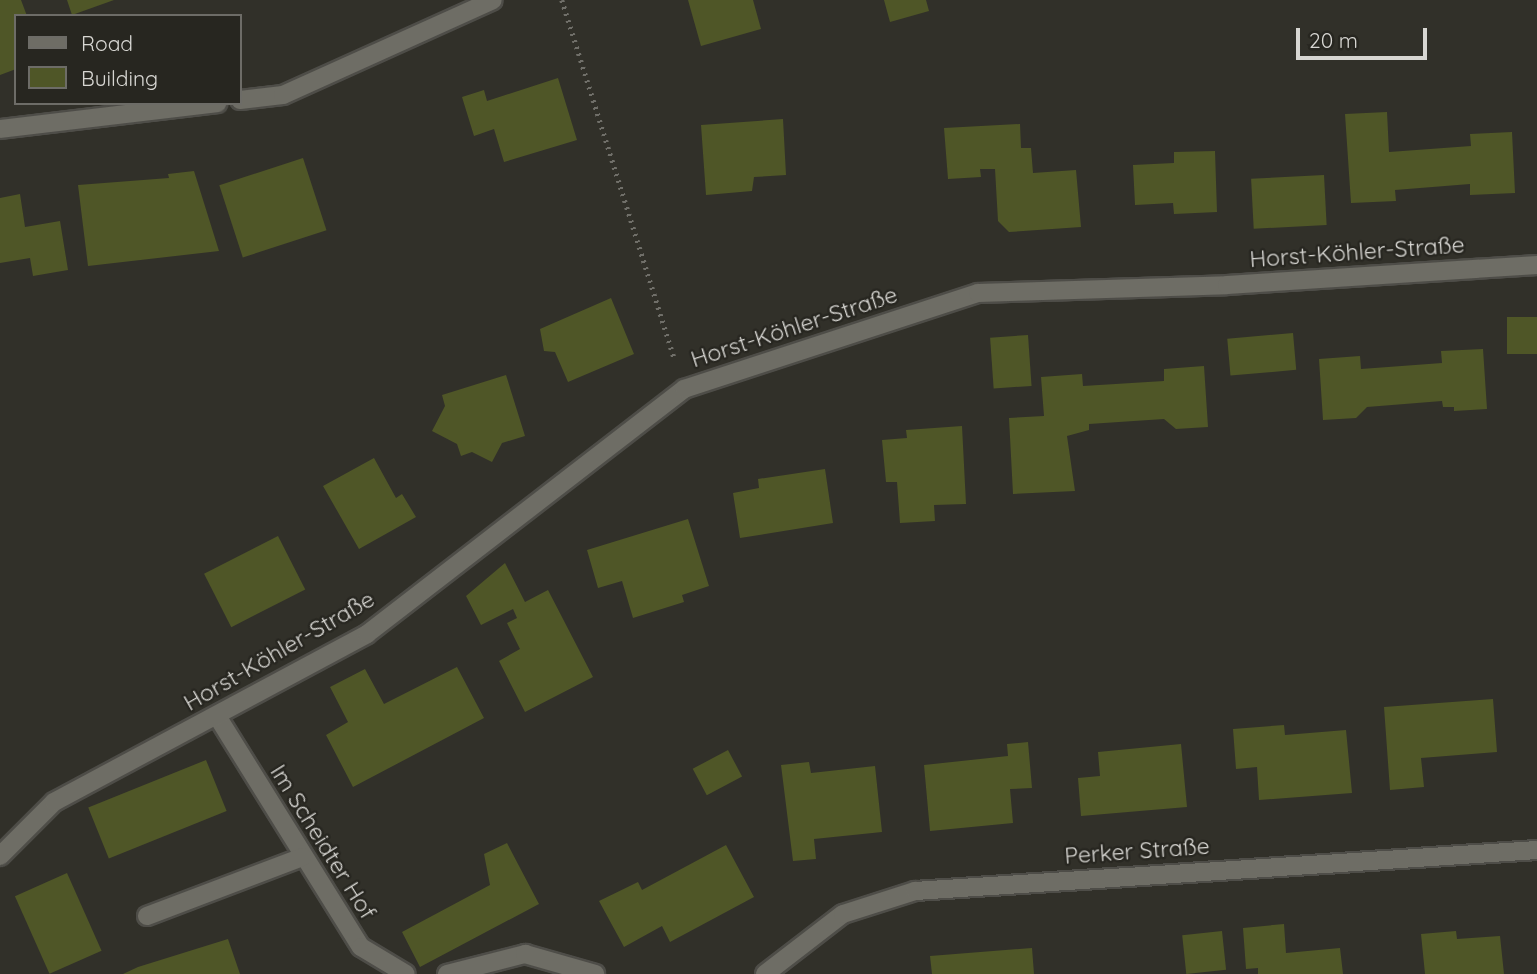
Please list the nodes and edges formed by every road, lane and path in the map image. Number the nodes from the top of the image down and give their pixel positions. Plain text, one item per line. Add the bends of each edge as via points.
1 (493, 0) edge
2 (562, 0) edge
3 (242, 100) edge
4 (200, 105) edge
5 (0, 129) edge
6 (1537, 265) edge
7 (684, 389) junction
8 (218, 716) junction
9 (1537, 850) edge
10 (0, 856) edge
11 (302, 857) junction
12 (147, 916) dead end
13 (406, 974) edge
14 (447, 974) edge
15 (595, 974) edge
16 (765, 974) edge

1 - 3 street via 283,95
2 - 7 path
4 - 5 street
6 - 7 street, Horst-Köhler-Straße via 1227,285 978,293
7 - 8 street, Horst-Köhler-Straße via 367,634
8 - 10 street, Horst-Köhler-Straße via 54,802
8 - 11 street, Im Scheidter Hof
9 - 16 street, Perker Straße via 915,891 843,914
11 - 12 street
11 - 13 street, Im Scheidter Hof via 361,947
14 - 15 street via 525,954

